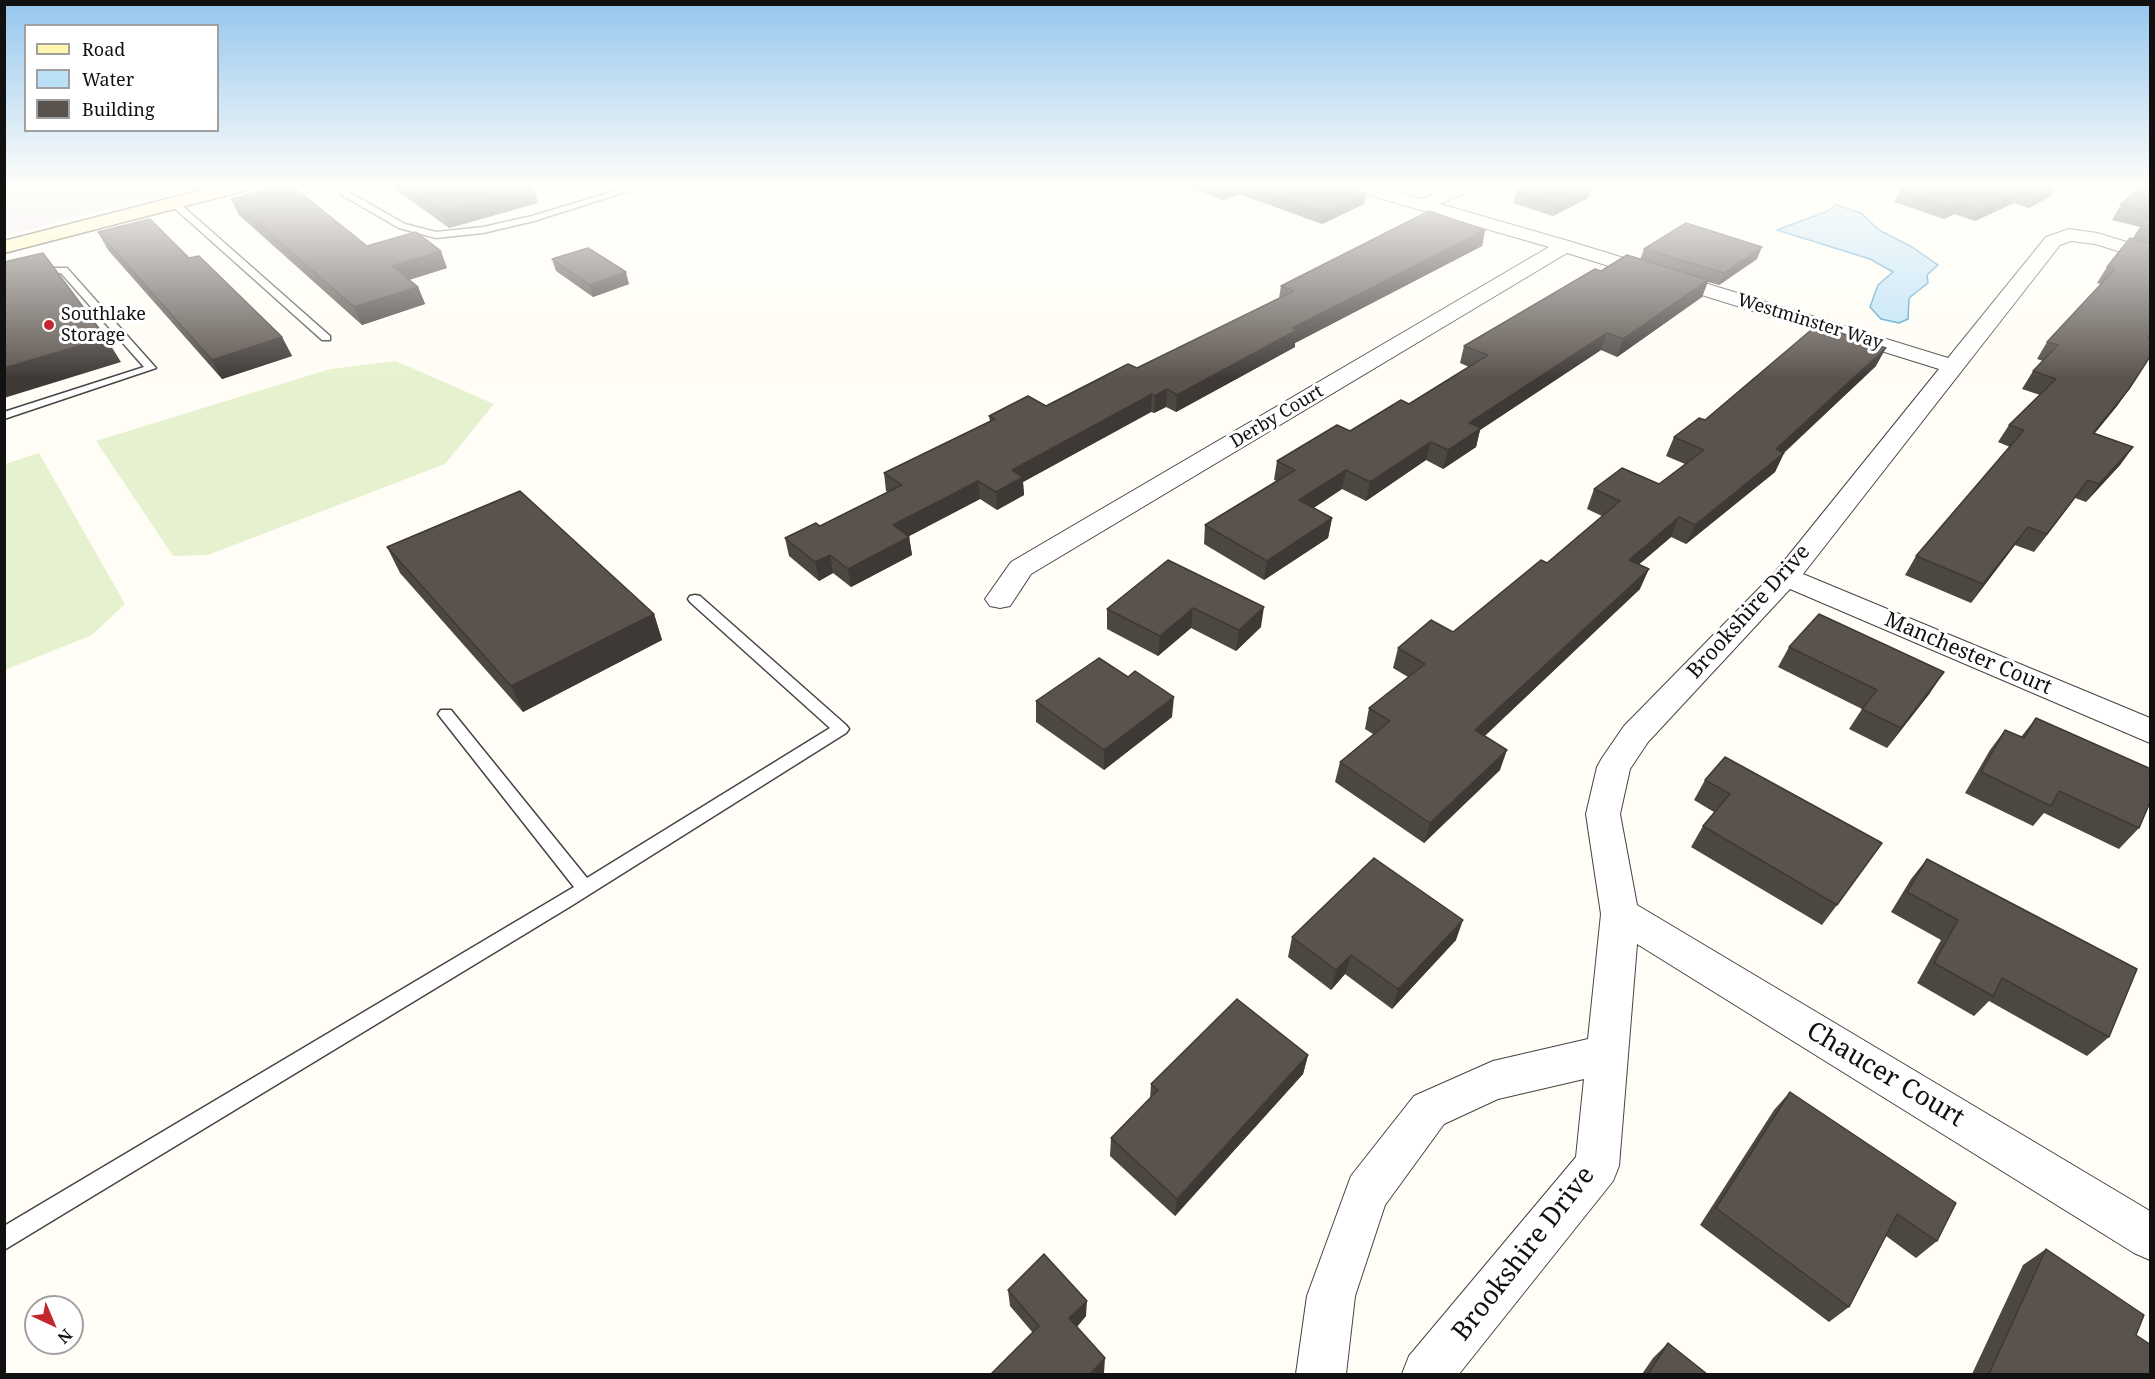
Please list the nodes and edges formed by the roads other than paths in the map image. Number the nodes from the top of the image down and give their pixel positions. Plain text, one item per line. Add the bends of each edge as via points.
1 (227, 250) edge
2 (1558, 250) edge
3 (1579, 250) edge
4 (2045, 250) edge
5 (2135, 250) edge
6 (2151, 255) edge
7 (4, 281) edge
8 (326, 338) dead end
9 (1952, 366) junction
10 (4, 416) edge
11 (1786, 577) junction
12 (695, 599) dead end
13 (1000, 599) dead end
14 (446, 714) dead end
15 (2151, 731) edge
16 (585, 888) junction
17 (1620, 914) junction
18 (1607, 1054) junction
19 (2151, 1237) edge
20 (4, 1239) edge
21 (1321, 1374) edge
22 (1427, 1374) edge

1 - 8 lane
2 - 13 street, Derby Court via 1021,568
3 - 9 street, Westminster Way
4 - 9 street, Brookshire Drive
5 - 6 street, Brookshire Drive
7 - 10 lane via 64,270 151,368
9 - 11 street, Brookshire Drive
11 - 15 street, Manchester Court
11 - 17 street, Brookshire Drive via 1636,734 1614,767 1603,814
12 - 16 lane via 842,729
14 - 16 lane
16 - 20 lane
17 - 18 street, Brookshire Drive
17 - 19 street, Chaucer Court
18 - 21 street via 1493,1080 1429,1110 1367,1192 1331,1296
18 - 22 street, Brookshire Drive via 1597,1166

